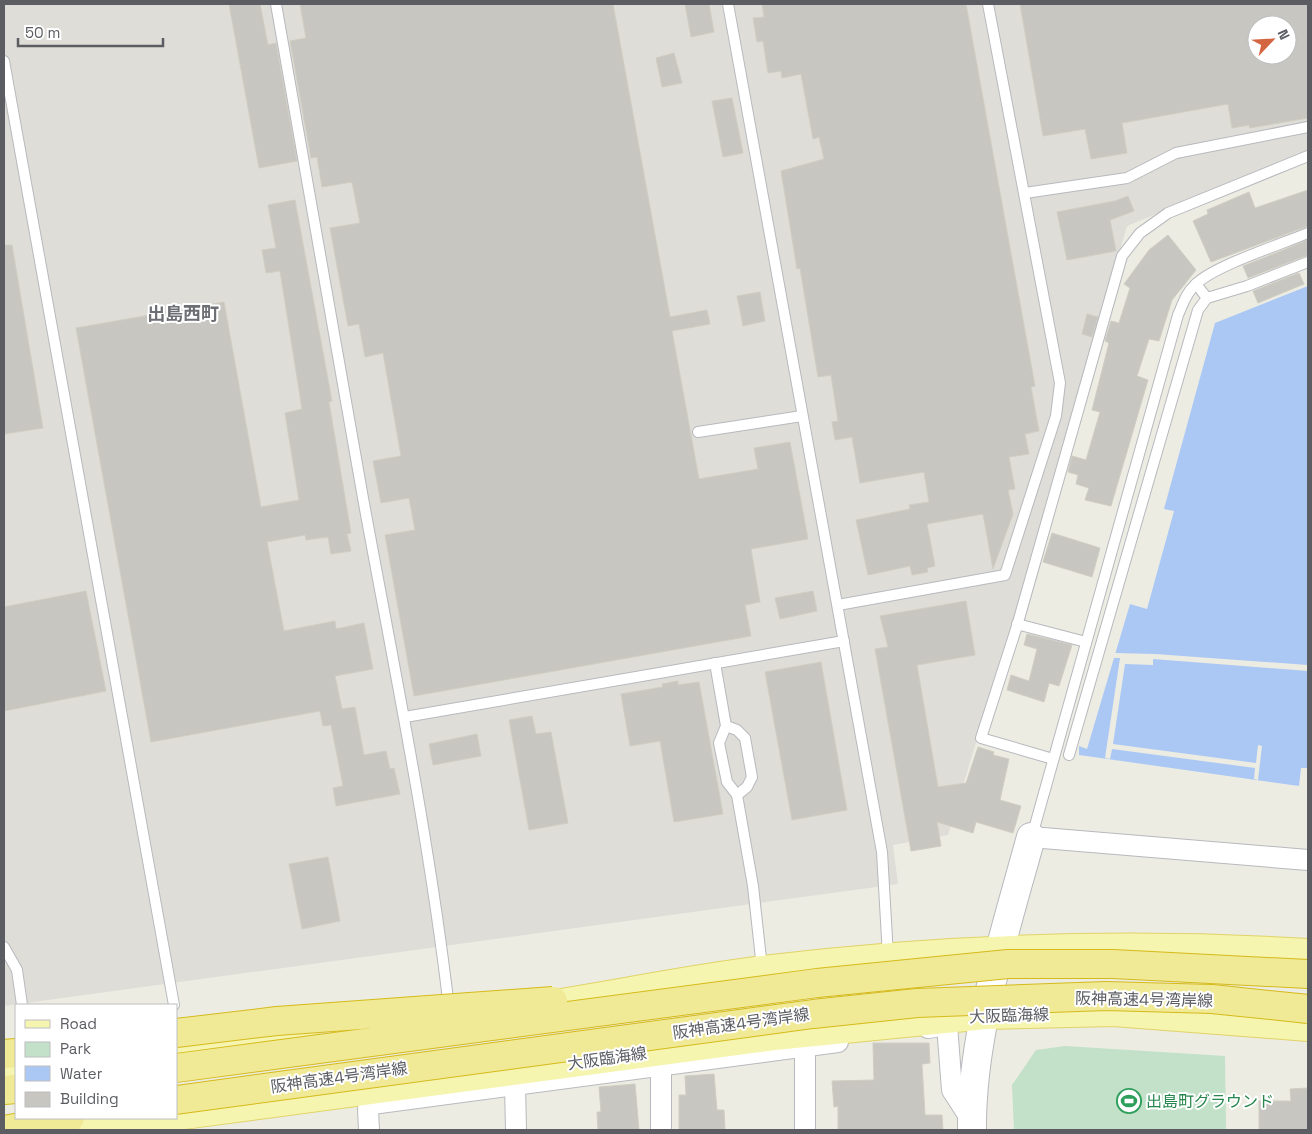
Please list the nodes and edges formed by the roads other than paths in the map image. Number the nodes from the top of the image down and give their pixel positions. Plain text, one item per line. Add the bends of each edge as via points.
1 (276, 4) edge
2 (728, 4) edge
3 (988, 4) edge
4 (4, 61) edge
5 (1308, 127) edge
6 (1308, 156) edge
7 (1026, 193) junction
8 (1308, 233) edge
9 (1308, 262) edge
10 (1196, 284) junction
11 (1207, 298) junction
12 (802, 416) junction
13 (698, 432) dead end
14 (838, 605) junction
15 (1017, 624) junction
16 (844, 641) junction
17 (1086, 642) junction
18 (715, 663) junction
19 (405, 717) junction
20 (726, 726) junction
21 (1069, 755) dead end
22 (1053, 759) junction
23 (737, 795) junction
24 (1031, 837) junction
25 (1308, 860) edge
26 (4, 947) edge
27 (1000, 949) junction
28 (1308, 953) edge
29 (888, 958) junction
30 (762, 970) junction
31 (1308, 974) edge
32 (22, 1004) edge
33 (174, 1004) edge
34 (1308, 1009) edge
35 (985, 1015) junction
36 (450, 1019) junction
37 (1308, 1027) edge
38 (178, 1044) edge
39 (805, 1047) junction
40 (661, 1066) junction
41 (515, 1086) junction
42 (178, 1100) edge
43 (178, 1116) edge
44 (33, 1119) edge
45 (64, 1119) edge
46 (158, 1119) edge
47 (4, 1123) edge
48 (972, 1125) edge
49 (4, 1130) edge
50 (74, 1130) edge
51 (369, 1130) edge
52 (516, 1130) edge
53 (661, 1130) edge
54 (805, 1130) edge

1 - 19 lane
2 - 12 lane
3 - 7 lane
4 - 33 lane
5 - 7 lane via 1176,153 1127,178
6 - 15 lane via 1168,213 1140,233 1122,256
7 - 14 lane via 1060,382 1056,416 1005,575
8 - 10 lane via 1212,273
9 - 11 lane
10 - 11 lane
10 - 17 lane via 1186,296 1178,315
11 - 21 lane via 1198,310
12 - 13 lane
12 - 14 lane
14 - 16 lane
15 - 17 lane
15 - 22 lane via 981,738
16 - 18 lane
16 - 29 lane via 882,852
17 - 22 lane
18 - 19 lane
18 - 20 lane
19 - 36 lane via 440,930
20 - 23 lane via 719,743 727,782
20 - 23 lane via 746,738 752,777 747,787
22 - 24 lane
23 - 30 lane via 753,886
24 - 25 street
24 - 27 street
26 - 32 lane via 17,970
27 - 28 main road via 1110,947
27 - 29 main road
27 - 35 street
29 - 30 main road
30 - 36 main road
31 - 38 highway, 阪神高速4号湾岸線, bridge via 1113,964 1008,964
34 - 42 highway, 阪神高速4号湾岸線, bridge via 1212,999 1106,996 917,1003 803,1015
35 - 37 main road, 大阪臨海線 via 1114,1012
35 - 43 main road, 大阪臨海線 via 774,1036
35 - 48 street
36 - 38 main road
39 - 40 street
39 - 48 street via 947,1025 952,1090
39 - 54 street
40 - 41 street
40 - 53 street
41 - 51 street via 372,1104 368,1109
41 - 52 street
44 - 47 highway
45 - 49 highway
46 - 50 main road

